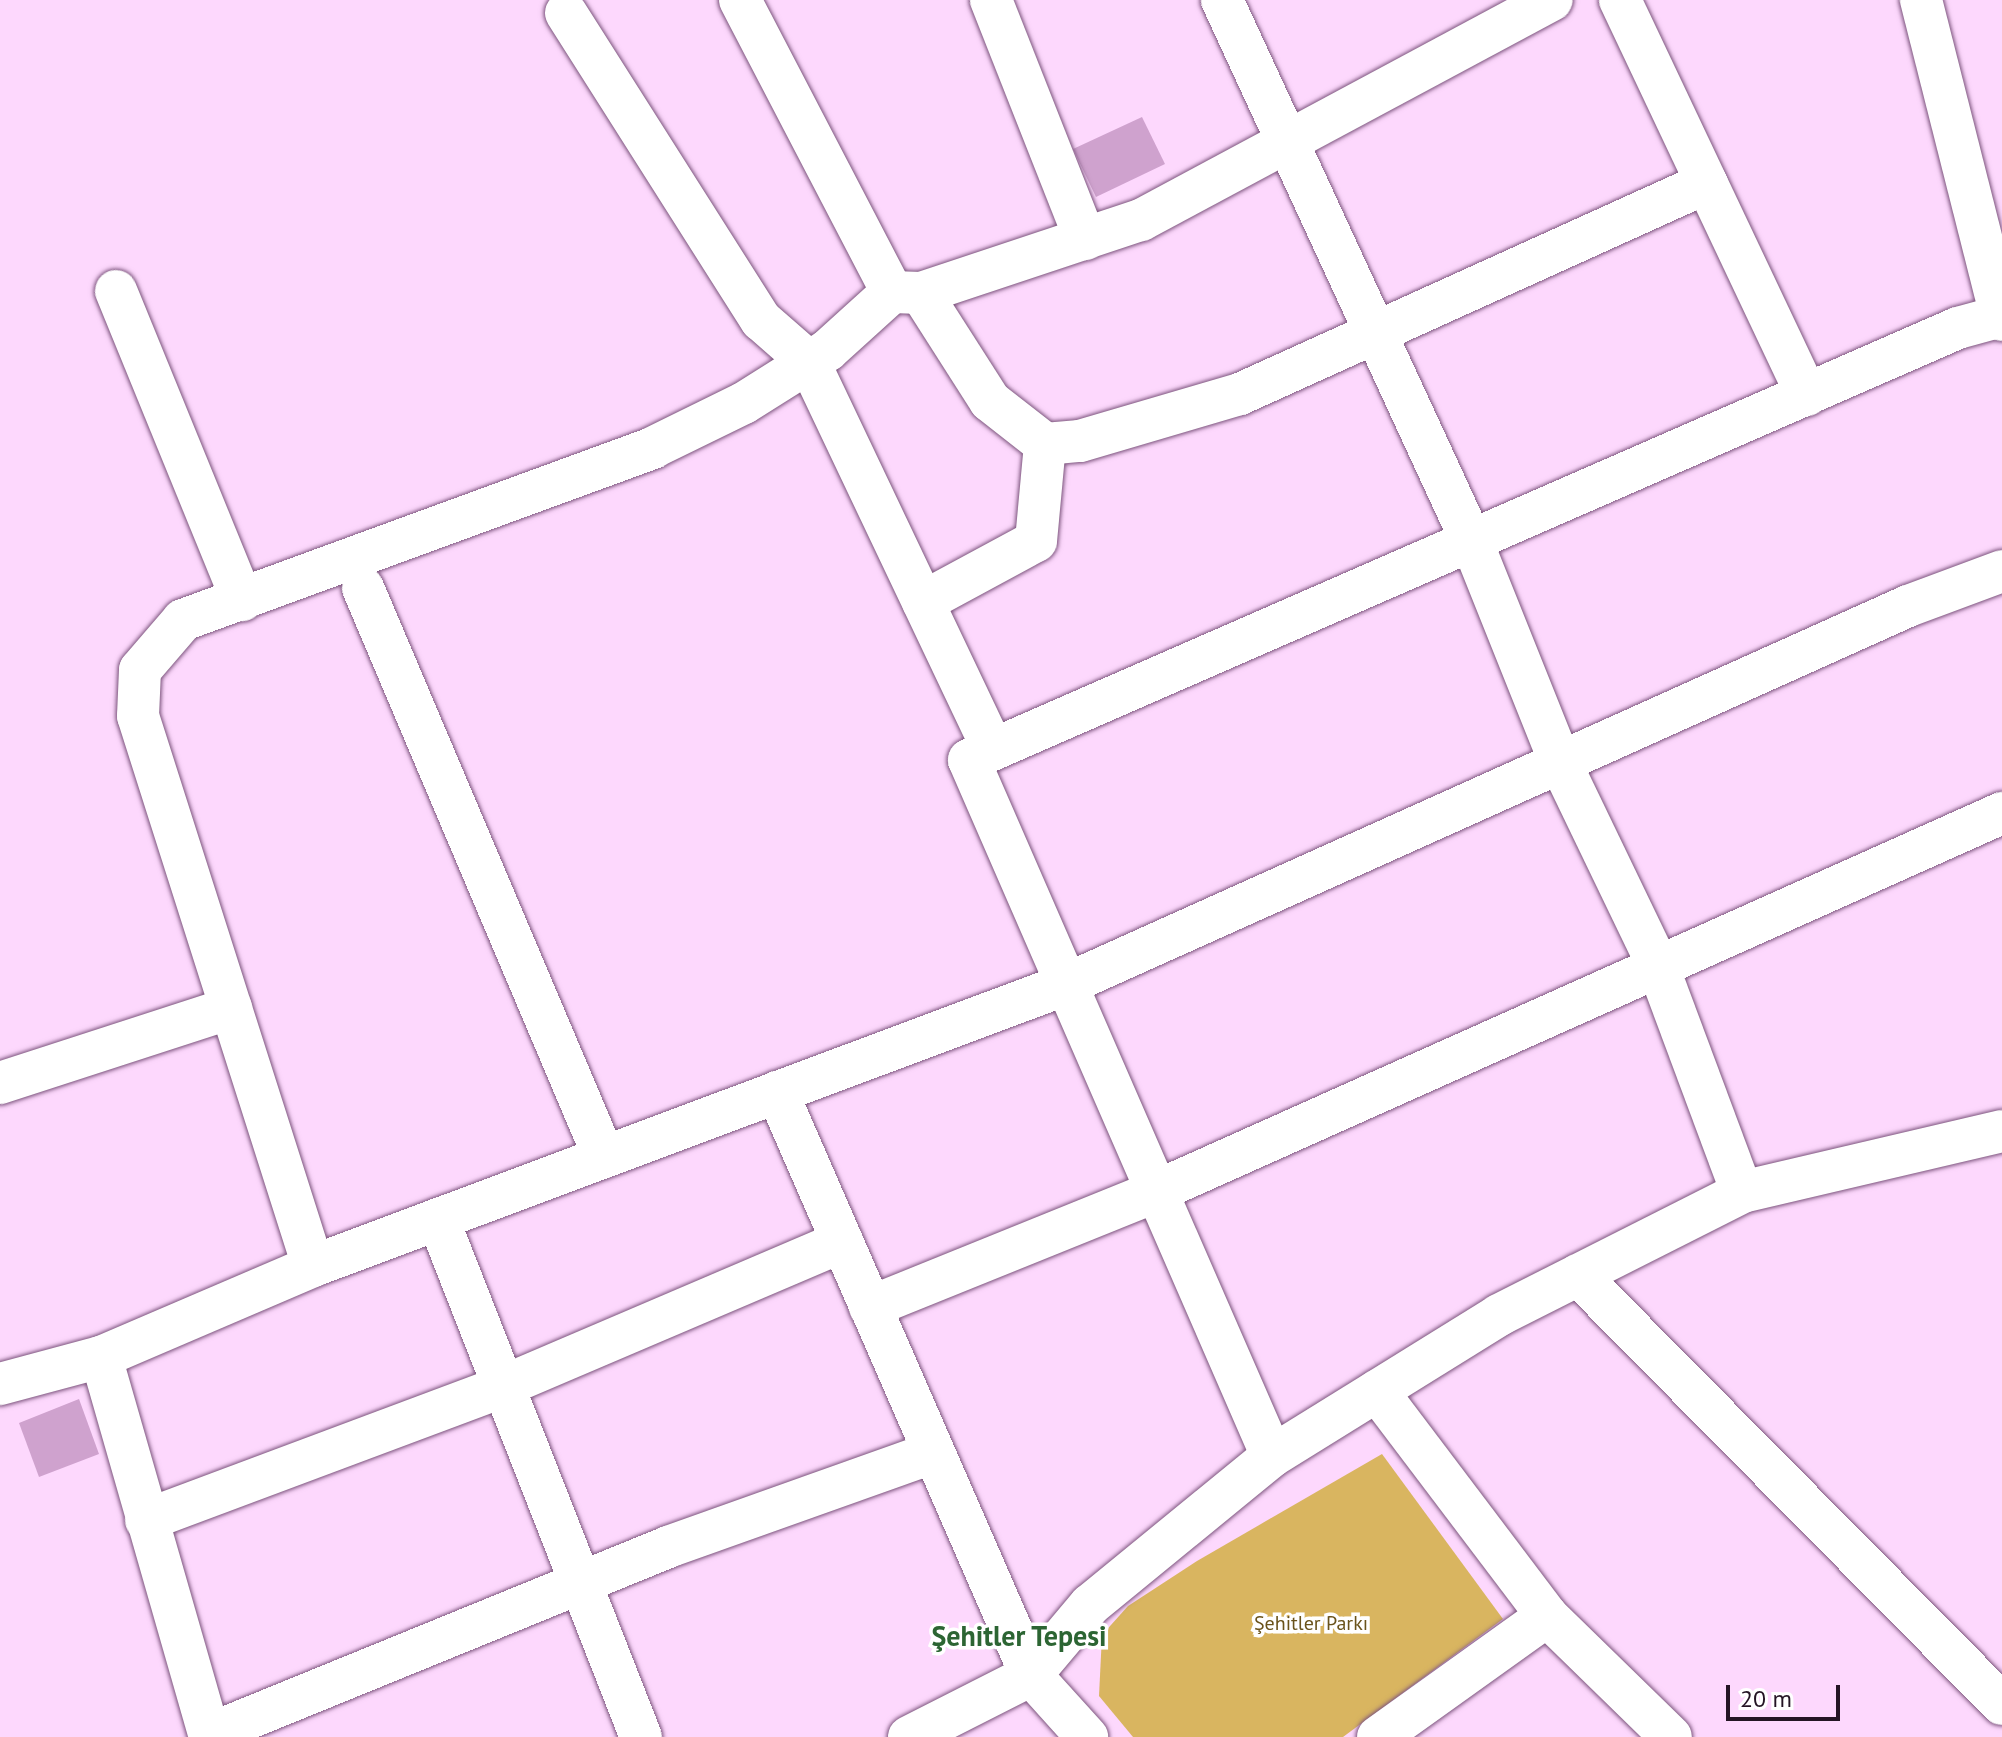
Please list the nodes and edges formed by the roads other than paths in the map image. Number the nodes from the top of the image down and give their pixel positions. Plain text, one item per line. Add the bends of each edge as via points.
1 (740, 0) edge
2 (991, 0) edge
3 (1222, 0) edge
4 (1552, 0) edge
5 (1620, 0) edge
6 (1921, 0) edge
7 (566, 13) dead end
8 (1286, 144) junction
9 (1706, 183) junction
10 (1085, 239) junction
11 (116, 291) dead end
12 (906, 292) junction
13 (2002, 318) edge
14 (1374, 334) junction
15 (809, 362) junction
16 (1807, 395) junction
17 (1045, 444) junction
18 (1472, 542) junction
19 (2002, 571) edge
20 (363, 588) dead end
21 (242, 600) junction
22 (923, 602) junction
23 (993, 750) junction
24 (1560, 762) junction
25 (2002, 813) edge
26 (1657, 964) junction
27 (1067, 984) junction
28 (231, 1008) junction
29 (0, 1083) edge
30 (777, 1092) junction
31 (2002, 1132) edge
32 (604, 1157) junction
33 (1157, 1191) junction
34 (1742, 1192) junction
35 (438, 1219) junction
36 (842, 1242) junction
37 (313, 1266) junction
38 (1578, 1275) junction
39 (870, 1307) junction
40 (101, 1357) junction
41 (0, 1384) edge
42 (499, 1388) junction
43 (1377, 1391) junction
44 (932, 1453) junction
45 (1272, 1456) junction
46 (146, 1520) junction
47 (576, 1584) junction
48 (1547, 1616) junction
49 (1031, 1675) junction
50 (2002, 1704) edge
51 (210, 1736) edge
52 (641, 1737) edge
53 (909, 1737) edge
54 (1087, 1737) edge
55 (1378, 1737) edge
56 (1671, 1737) edge

1 - 12 street
2 - 10 street
3 - 8 street
4 - 8 street
5 - 9 street
6 - 13 street
7 - 15 street via 761,320
8 - 10 street via 1141,220
8 - 14 street
9 - 14 street
9 - 16 street
10 - 12 street
11 - 21 street
12 - 15 street
12 - 17 street via 990,401
13 - 16 street
14 - 17 street via 1240,394 1080,441
14 - 18 street
15 - 21 street via 652,448
15 - 22 street
16 - 18 street
17 - 22 street via 1036,541
18 - 23 street
18 - 24 street
19 - 24 street
20 - 32 street
21 - 28 street via 183,620 140,670 138,716
22 - 23 street
23 - 27 street via 969,760
24 - 26 street
24 - 27 street
25 - 26 street
26 - 33 street
26 - 34 street
27 - 30 street
27 - 33 street
28 - 29 street
28 - 37 street
30 - 32 street
30 - 36 street
31 - 34 street
32 - 35 street
33 - 39 street
33 - 45 street
34 - 38 street
35 - 37 street
35 - 42 street
36 - 39 street
36 - 42 street
37 - 40 street
38 - 43 street
38 - 50 street
39 - 44 street
40 - 41 street
40 - 46 street
42 - 46 street
42 - 47 street
43 - 45 street
43 - 48 street
44 - 47 street
44 - 49 street
45 - 49 street via 1090,1605
46 - 51 street
47 - 51 street
47 - 52 street
48 - 55 street
48 - 56 street
49 - 53 street
49 - 54 street

